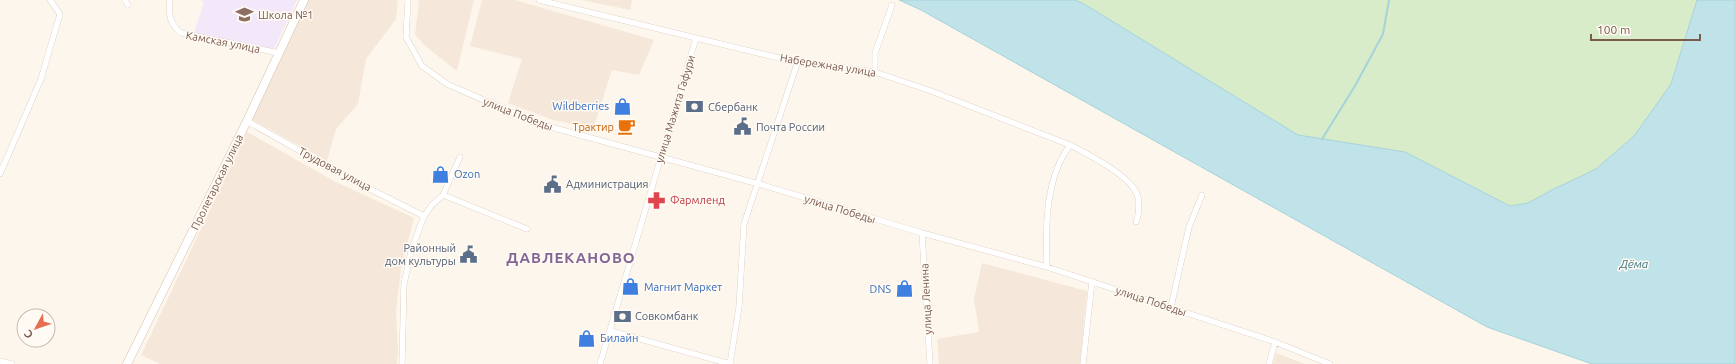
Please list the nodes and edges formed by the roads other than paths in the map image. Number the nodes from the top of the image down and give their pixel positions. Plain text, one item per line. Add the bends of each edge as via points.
1 (50, 0) edge
2 (170, 0) edge
3 (304, 0) edge
4 (408, 0) edge
5 (539, 0) edge
6 (551, 2) edge
7 (892, 5) dead end
8 (696, 38) junction
9 (279, 53) junction
10 (798, 61) junction
11 (875, 72) junction
12 (247, 121) junction
13 (1070, 145) junction
14 (460, 157) dead end
15 (661, 157) junction
16 (0, 174) edge
17 (759, 184) junction
18 (443, 195) junction
19 (1202, 195) dead end
20 (424, 216) junction
21 (1136, 222) dead end
22 (527, 229) dead end
23 (922, 233) junction
24 (1047, 267) junction
25 (1092, 281) junction
26 (1171, 307) junction
27 (611, 331) junction
28 (1275, 342) junction
29 (0, 361) edge
30 (12, 364) edge
31 (128, 364) edge
32 (402, 364) edge
33 (600, 364) edge
34 (730, 364) edge
35 (930, 364) edge
36 (1083, 364) edge
37 (1269, 364) edge
38 (1330, 364) edge

1 - 16 street via 60,14 41,79
2 - 9 street, Камская улица via 170,20 181,33
3 - 9 street, Пролетарская улица
4 - 15 street, улица Победы via 406,37 422,66 448,84 536,123
5 - 6 street, Набережная улица
6 - 8 street, Набережная улица
7 - 11 street via 875,53
8 - 10 street, Набережная улица
8 - 15 street, улица Мажита Гафури
9 - 12 street, Пролетарская улица
10 - 11 street, Набережная улица
10 - 17 street
11 - 13 street, Набережная улица via 932,91
12 - 20 street, Трудовая улица
12 - 31 street, Пролетарская улица
13 - 21 street, Набережная улица via 1092,156 1128,181 1138,196
13 - 24 street via 1059,164 1053,186 1046,227
14 - 18 street
15 - 17 street, улица Победы
15 - 27 street, улица Мажита Гафури
17 - 23 street, улица Победы
17 - 34 street via 744,224 739,307
18 - 20 street
18 - 22 street
19 - 26 street via 1189,227
20 - 32 street via 411,251 404,284
23 - 24 street, улица Победы
23 - 35 street, улица Ленина
24 - 25 street, улица Победы
25 - 26 street, улица Победы
25 - 36 street
26 - 28 street, улица Победы
27 - 33 street, улица Мажита Гафури
27 - 34 street
28 - 37 street
28 - 38 street, улица Победы
29 - 30 street

